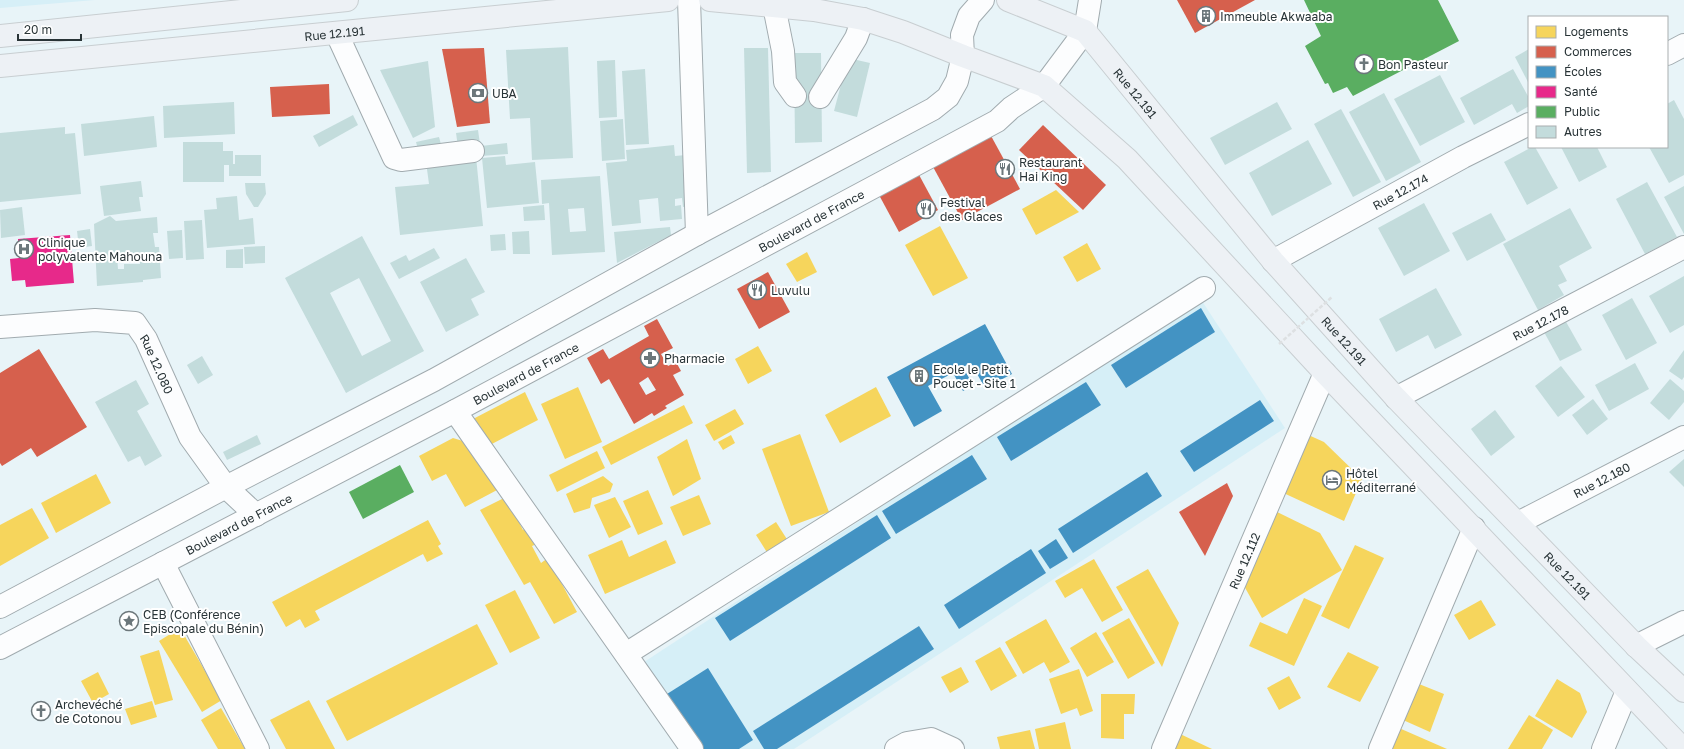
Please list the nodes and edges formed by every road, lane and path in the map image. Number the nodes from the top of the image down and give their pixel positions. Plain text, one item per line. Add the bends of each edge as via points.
1 (347, 0) edge
2 (668, 0) edge
3 (689, 0) edge
4 (710, 0) edge
5 (983, 0) edge
6 (1008, 0) edge
7 (1090, 0) edge
8 (262, 4) edge
9 (774, 6) junction
10 (863, 19) junction
11 (1085, 31) junction
12 (337, 34) junction
13 (0, 36) edge
14 (1684, 45) edge
15 (1668, 53) edge
16 (963, 56) junction
17 (0, 66) edge
18 (1044, 86) junction
19 (795, 96) dead end
20 (820, 97) dead end
21 (1528, 124) edge
22 (473, 151) dead end
23 (697, 234) junction
24 (1684, 247) edge
25 (1273, 261) junction
26 (1204, 288) dead end
27 (1332, 297) dead end
28 (0, 327) edge
29 (1279, 344) dead end
30 (1326, 373) junction
31 (1396, 398) junction
32 (455, 411) junction
33 (1684, 437) edge
34 (226, 487) junction
35 (256, 515) junction
36 (1518, 523) junction
37 (1474, 528) junction
38 (163, 563) junction
39 (0, 606) edge
40 (1684, 622) edge
41 (1636, 646) junction
42 (0, 648) edge
43 (626, 654) junction
44 (1627, 691) junction
45 (1684, 691) edge
46 (258, 749) edge
47 (692, 749) edge
48 (896, 749) edge
49 (953, 749) edge
50 (1163, 749) edge
51 (1380, 749) edge
52 (1602, 749) edge
53 (1683, 749) edge

1 - 8 main road
2 - 12 main road, Rue 12.191
3 - 23 street
4 - 9 main road
5 - 16 street via 966,22 962,35
6 - 11 main road, Rue 12.191
7 - 11 street
8 - 13 main road
9 - 10 main road
9 - 19 street via 783,51 785,82
10 - 16 main road
10 - 20 street via 856,38
11 - 18 street, Boulevard de France
11 - 25 main road, Rue 12.191
12 - 17 main road, Rue 12.191
12 - 22 street via 394,158 402,160
14 - 15 street
16 - 18 main road
16 - 23 street via 957,81 948,97 933,109
18 - 30 main road via 1127,159
18 - 32 street, Boulevard de France via 997,120
21 - 25 street, Rue 12.174 via 1463,157
23 - 34 street via 434,380
24 - 31 street, Rue 12.178
25 - 31 main road, Rue 12.191
26 - 43 street
27 - 29 path, bridge
28 - 34 street, Rue 12.080 via 95,320 135,323 146,338 190,437
30 - 37 main road
30 - 50 street, Rue 12.112
31 - 36 main road, Rue 12.191
32 - 35 street, Boulevard de France
32 - 43 street
33 - 36 street, Rue 12.180
34 - 35 street, Rue 12.080
34 - 39 street
35 - 38 street, Boulevard de France
36 - 41 main road, Rue 12.191
37 - 44 main road
37 - 51 street
38 - 42 street, Boulevard de France
38 - 46 street
40 - 41 street
41 - 45 main road, Rue 12.191
43 - 47 street
44 - 52 street
44 - 53 main road
48 - 49 street via 907,743 931,739

